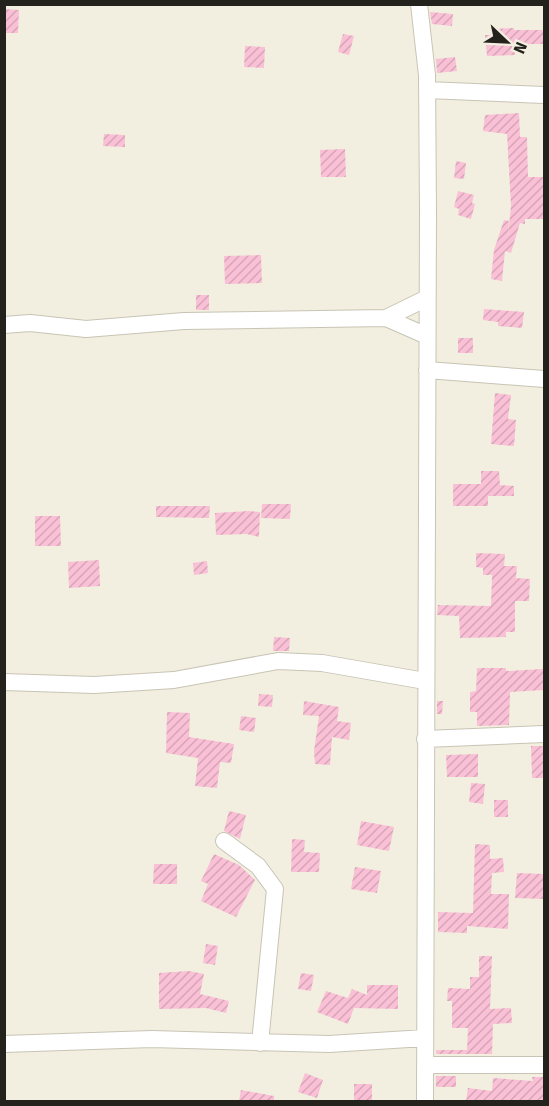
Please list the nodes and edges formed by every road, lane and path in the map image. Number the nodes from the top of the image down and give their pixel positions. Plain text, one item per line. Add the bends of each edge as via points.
1 (419, 4) edge
2 (427, 90) junction
3 (544, 95) edge
4 (427, 298) junction
5 (386, 318) junction
6 (4, 325) edge
7 (427, 336) junction
8 (427, 370) junction
9 (544, 379) edge
10 (425, 681) junction
11 (4, 682) edge
12 (544, 734) edge
13 (425, 739) junction
14 (224, 841) dead end
15 (425, 1038) junction
16 (260, 1042) junction
17 (4, 1044) edge
18 (425, 1065) junction
19 (544, 1065) edge
20 (425, 1101) edge

1 - 2 street
2 - 3 street
2 - 4 street
4 - 5 street
4 - 7 street
5 - 6 street via 195,320 86,329 30,323
5 - 7 street
7 - 8 street
8 - 9 street
8 - 10 street
10 - 11 street via 322,663 278,661 174,680 94,685
10 - 13 street
12 - 13 street
13 - 15 street
14 - 16 street via 258,866 275,889
15 - 16 street via 329,1044
15 - 18 street
16 - 17 street via 152,1039
18 - 19 street
18 - 20 street

